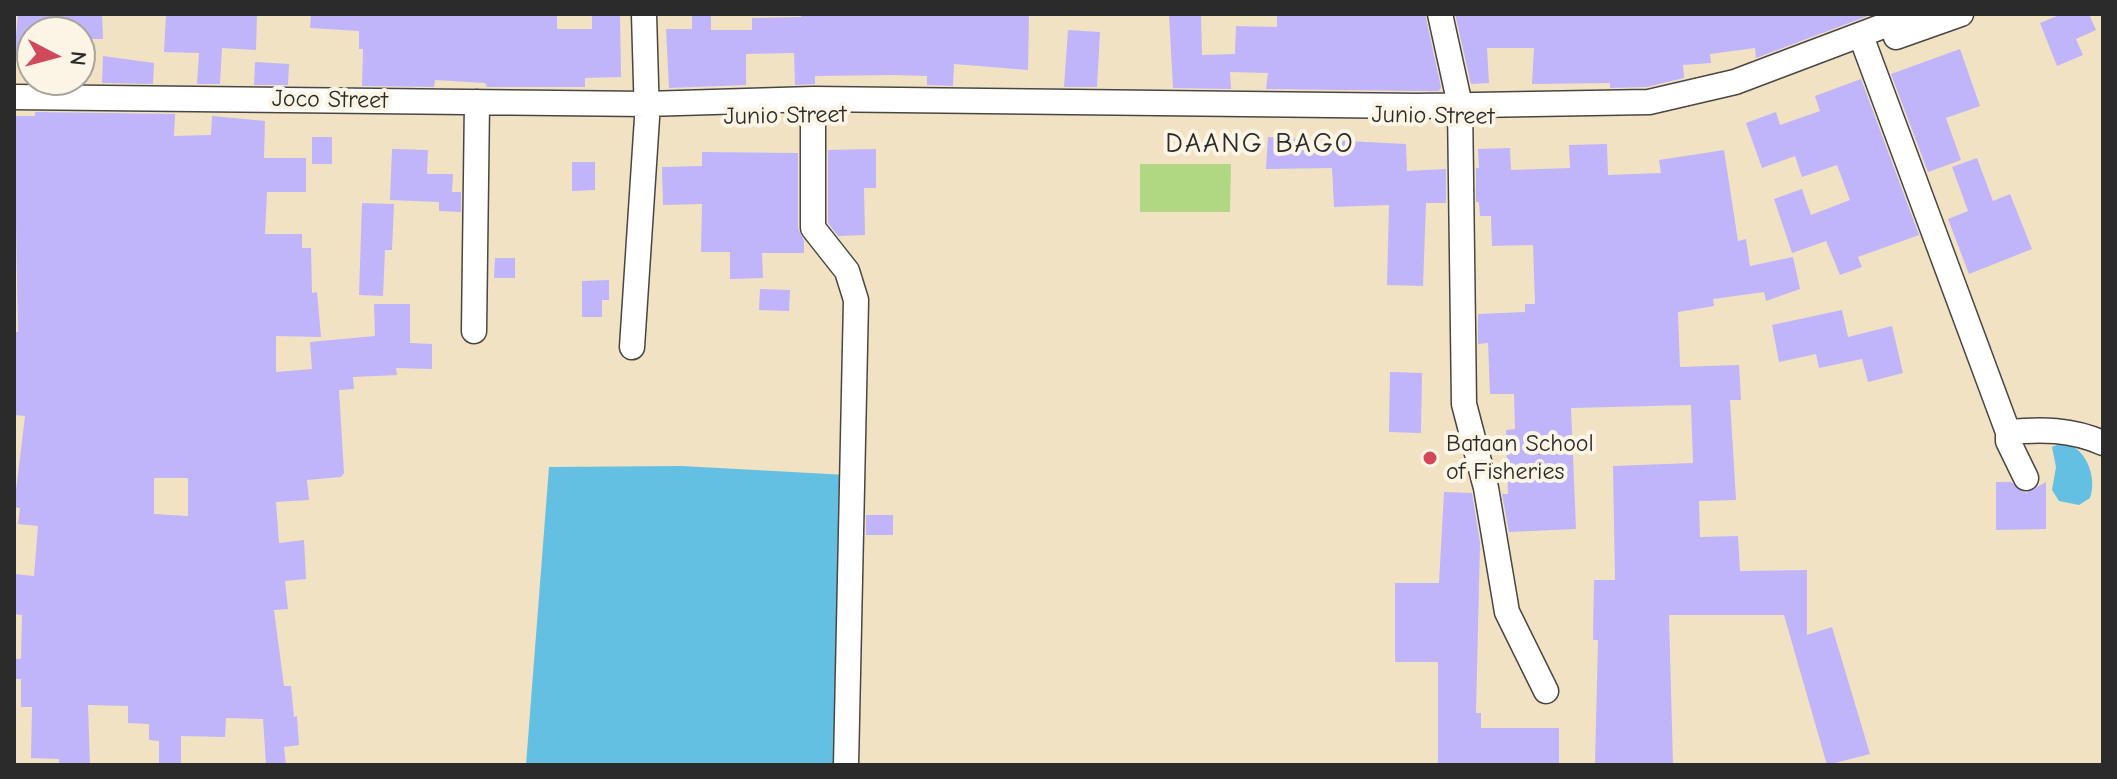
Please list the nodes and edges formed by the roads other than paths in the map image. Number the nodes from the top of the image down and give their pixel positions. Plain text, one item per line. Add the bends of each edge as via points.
1 (644, 14) edge
2 (1440, 14) edge
3 (1915, 14) edge
4 (1961, 14) edge
5 (1863, 42) junction
6 (14, 97) edge
7 (477, 102) junction
8 (813, 107) junction
9 (1460, 110) junction
10 (647, 111) junction
11 (474, 331) dead end
12 (632, 347) dead end
13 (2008, 432) junction
14 (2103, 443) edge
15 (2026, 478) dead end
16 (1546, 691) dead end
17 (846, 765) edge

1 - 10 street
2 - 9 street
3 - 5 street, Junio Street
4 - 5 street, Junio Street
5 - 9 street, Junio Street via 1673,98
5 - 13 street
6 - 7 street, Joco Street
7 - 10 street, Joco Street
7 - 11 street
8 - 9 street, Junio Street via 908,103
8 - 10 street, Junio Street
8 - 17 street via 813,228 847,271 856,300
9 - 16 street via 1464,404 1486,488 1507,612
10 - 12 street
13 - 14 street via 2045,429
13 - 15 street

